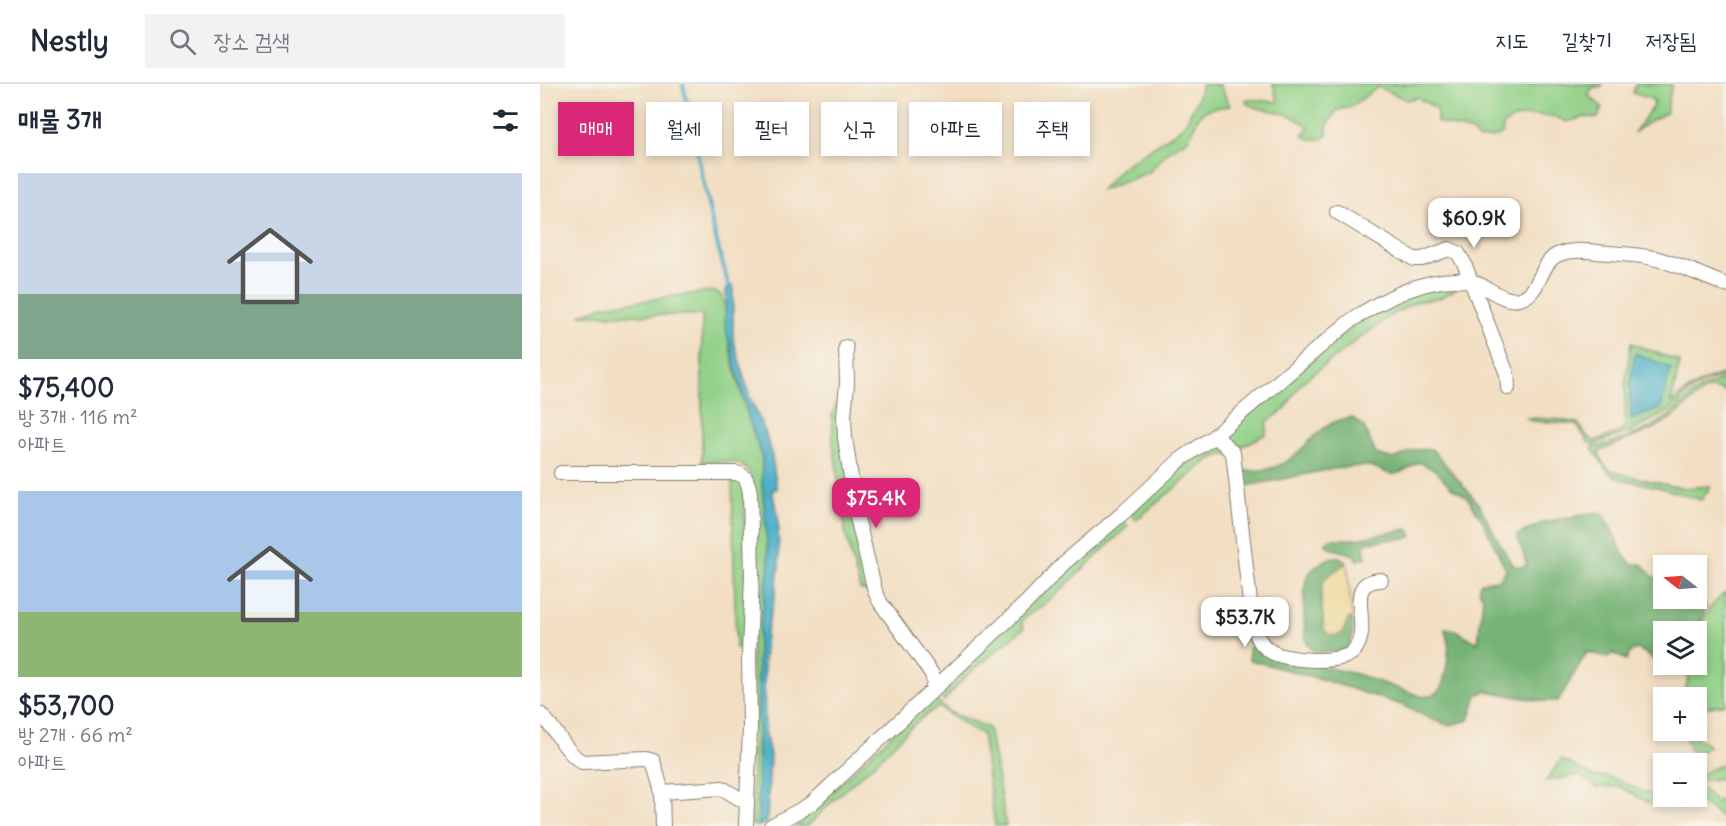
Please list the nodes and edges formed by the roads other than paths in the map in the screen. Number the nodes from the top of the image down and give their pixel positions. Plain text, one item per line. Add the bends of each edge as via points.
1 (1337, 212) dead end
2 (1472, 282) junction
3 (1726, 285) edge
4 (846, 347) dead end
5 (1508, 388) dead end
6 (1213, 437) junction
7 (561, 473) dead end
8 (1381, 580) dead end
9 (932, 691) junction
10 (540, 714) edge
11 (662, 792) junction
12 (747, 803) junction
13 (663, 826) edge
14 (746, 826) edge
15 (771, 826) edge

1 - 2 street via 1414,259 1449,249 1458,254
2 - 3 street via 1512,300 1519,299 1532,291 1553,257 1583,251 1650,257
2 - 5 street via 1508,374
2 - 6 street via 1425,285 1369,308
4 - 9 street via 845,438 857,517 875,591 932,675
6 - 8 street via 1233,453 1252,620 1263,646 1282,656 1332,660 1348,656 1362,631 1362,586
6 - 9 street via 1180,460 1064,563
7 - 12 street via 736,472 748,481 752,575
9 - 15 street via 810,804
10 - 11 street via 582,762 653,761
11 - 12 street via 722,788
11 - 13 street
12 - 14 street

